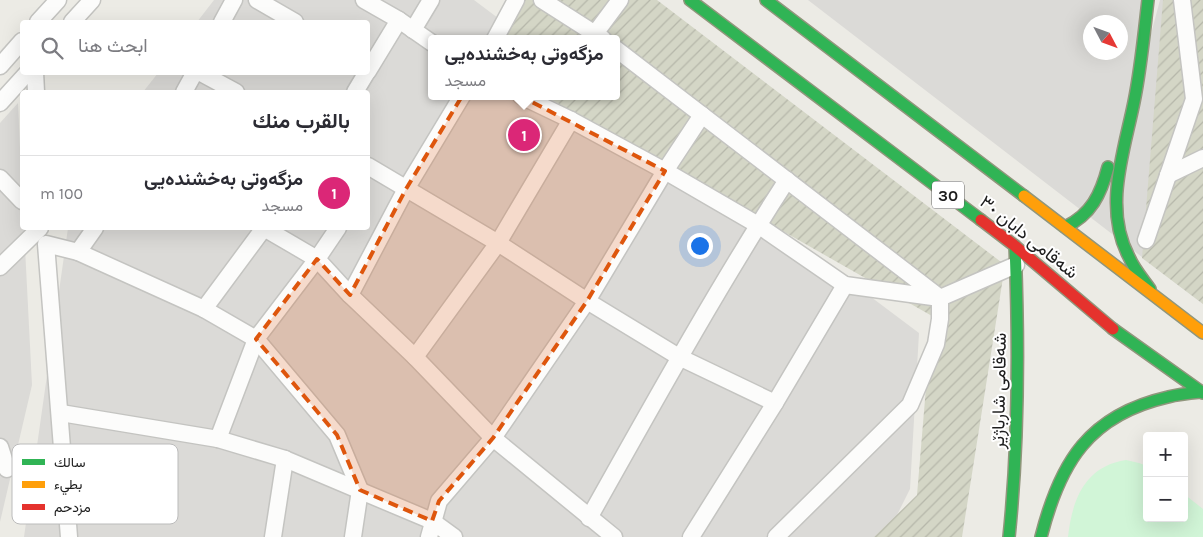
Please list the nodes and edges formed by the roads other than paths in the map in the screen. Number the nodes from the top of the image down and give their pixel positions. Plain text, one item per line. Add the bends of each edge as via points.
1 (92, 0) edge
2 (234, 0) edge
3 (257, 0) edge
4 (364, 0) edge
5 (431, 0) edge
6 (516, 0) edge
7 (542, 0) edge
8 (620, 0) edge
9 (690, 0) edge
10 (766, 0) edge
11 (1148, 0) edge
12 (1182, 0) edge
13 (56, 1) edge
14 (40, 20) edge
15 (74, 20) edge
16 (223, 20) edge
17 (292, 20) edge
18 (400, 20) junction
19 (413, 30) junction
20 (497, 35) edge
21 (594, 35) edge
22 (598, 35) edge
23 (428, 40) edge
24 (20, 43) edge
25 (620, 52) edge
26 (1, 64) edge
27 (370, 66) edge
28 (25, 75) edge
29 (35, 75) edge
30 (194, 75) edge
31 (205, 75) edge
32 (364, 75) edge
33 (36, 90) edge
34 (185, 90) edge
35 (232, 90) edge
36 (355, 90) edge
37 (460, 100) edge
38 (541, 101) edge
39 (0, 102) edge
40 (1198, 105) edge
41 (702, 115) junction
42 (571, 120) junction
43 (1117, 125) dead end
44 (1203, 158) edge
45 (665, 171) junction
46 (370, 172) edge
47 (1168, 175) junction
48 (0, 178) edge
49 (787, 180) junction
50 (406, 189) junction
51 (20, 199) edge
52 (758, 225) junction
53 (1065, 227) junction
54 (38, 230) edge
55 (94, 230) edge
56 (263, 230) edge
57 (267, 230) edge
58 (337, 230) edge
59 (45, 236) edge
60 (1146, 240) dead end
61 (498, 243) junction
62 (1015, 246) junction
63 (78, 252) junction
64 (317, 259) junction
65 (1016, 265) junction
66 (0, 267) edge
67 (845, 285) junction
68 (350, 295) junction
69 (940, 298) junction
70 (1156, 298) junction
71 (587, 301) junction
72 (204, 309) junction
73 (1203, 333) edge
74 (256, 339) junction
75 (415, 357) junction
76 (679, 357) junction
77 (1203, 392) edge
78 (775, 403) junction
79 (60, 413) junction
80 (492, 438) junction
81 (218, 439) junction
82 (62, 444) edge
83 (0, 447) edge
84 (285, 459) junction
85 (8, 469) dead end
86 (360, 490) junction
87 (589, 518) junction
88 (432, 521) junction
89 (69, 524) edge
90 (70, 537) edge
91 (273, 537) edge
92 (353, 537) edge
93 (429, 537) edge
94 (454, 537) edge
95 (614, 537) edge
96 (691, 537) edge
97 (776, 537) edge
98 (1010, 537) edge
99 (1041, 537) edge

1 - 15 street
2 - 16 street
3 - 17 street
4 - 18 street
5 - 19 street
6 - 20 street
7 - 21 street
8 - 22 street
9 - 62 main road, شەقامی دابان ٣٠ / 30
10 - 53 main road, شەقامی دابان ٣٠ / 30
11 - 70 main road via 1135,99 1117,186 1116,211 1122,243
12 - 40 street
13 - 14 street
18 - 19 street
18 - 27 street
19 - 23 street
24 - 26 street
25 - 41 street
28 - 39 street
29 - 33 street
30 - 34 street
31 - 35 street
32 - 36 street
37 - 50 street
38 - 42 street
40 - 47 street
41 - 45 street
41 - 49 street
42 - 45 street
42 - 61 street
43 - 53 main road via 1099,198 1086,214
44 - 47 street
45 - 52 street
45 - 71 street
46 - 50 street
47 - 60 street
48 - 51 street
49 - 52 street
49 - 69 street
50 - 61 street
50 - 68 street
52 - 67 street
52 - 76 street
53 - 70 main road, شەقامی دابان ٣٠ / 30
54 - 66 street
55 - 63 street
56 - 72 street
57 - 64 street
58 - 64 street
59 - 63 street
59 - 79 street
61 - 71 street
61 - 75 street
62 - 65 main road, شەقامی شارباژێر
62 - 77 main road, شەقامی دابان ٣٠ / 30 via 1109,326
63 - 72 street
64 - 68 street
64 - 74 street
65 - 69 street
65 - 98 main road, شەقامی شارباژێر via 1018,407
67 - 69 street
67 - 78 street
68 - 75 street
69 - 97 street via 936,344 910,405
70 - 73 main road, شەقامی دابان ٣٠ / 30
71 - 76 street
71 - 80 street
72 - 74 street
74 - 81 street
74 - 86 street via 337,435
75 - 80 street
76 - 78 street
76 - 87 street
77 - 99 main road via 1141,404 1090,435 1058,482
78 - 96 street
79 - 81 street
79 - 82 street
80 - 87 street
80 - 88 street via 439,501
81 - 84 street
83 - 85 street
84 - 86 street
84 - 91 street
86 - 88 street
86 - 92 street
87 - 95 street
88 - 93 street
88 - 94 street
89 - 90 street

